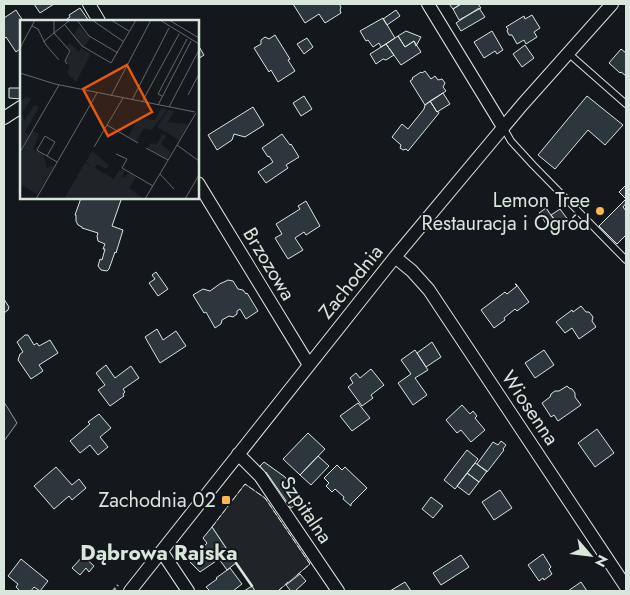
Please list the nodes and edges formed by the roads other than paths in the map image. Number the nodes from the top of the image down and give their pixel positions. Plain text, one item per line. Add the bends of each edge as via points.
1 (88, 4) edge
2 (428, 4) edge
3 (612, 4) edge
4 (98, 20) edge
5 (568, 53) junction
6 (626, 104) edge
7 (20, 108) edge
8 (4, 118) edge
9 (503, 127) junction
10 (199, 185) edge
11 (395, 257) junction
12 (626, 260) edge
13 (309, 365) junction
14 (238, 454) junction
15 (162, 552) junction
16 (626, 587) edge
17 (130, 591) edge
18 (188, 591) edge
19 (338, 591) edge

1 - 4 street
2 - 9 street
3 - 5 street, Zachodnia
5 - 6 lane
5 - 9 street, Zachodnia
7 - 8 street
9 - 11 street, Zachodnia
9 - 12 lane via 533,165
10 - 13 street, Brzozowa
11 - 13 street, Zachodnia
11 - 16 street, Wiosenna via 429,290
13 - 14 street, Zachodnia
14 - 15 street, Zachodnia
14 - 19 street, Szpitalna via 260,476
15 - 17 street, Zachodnia
15 - 18 street

